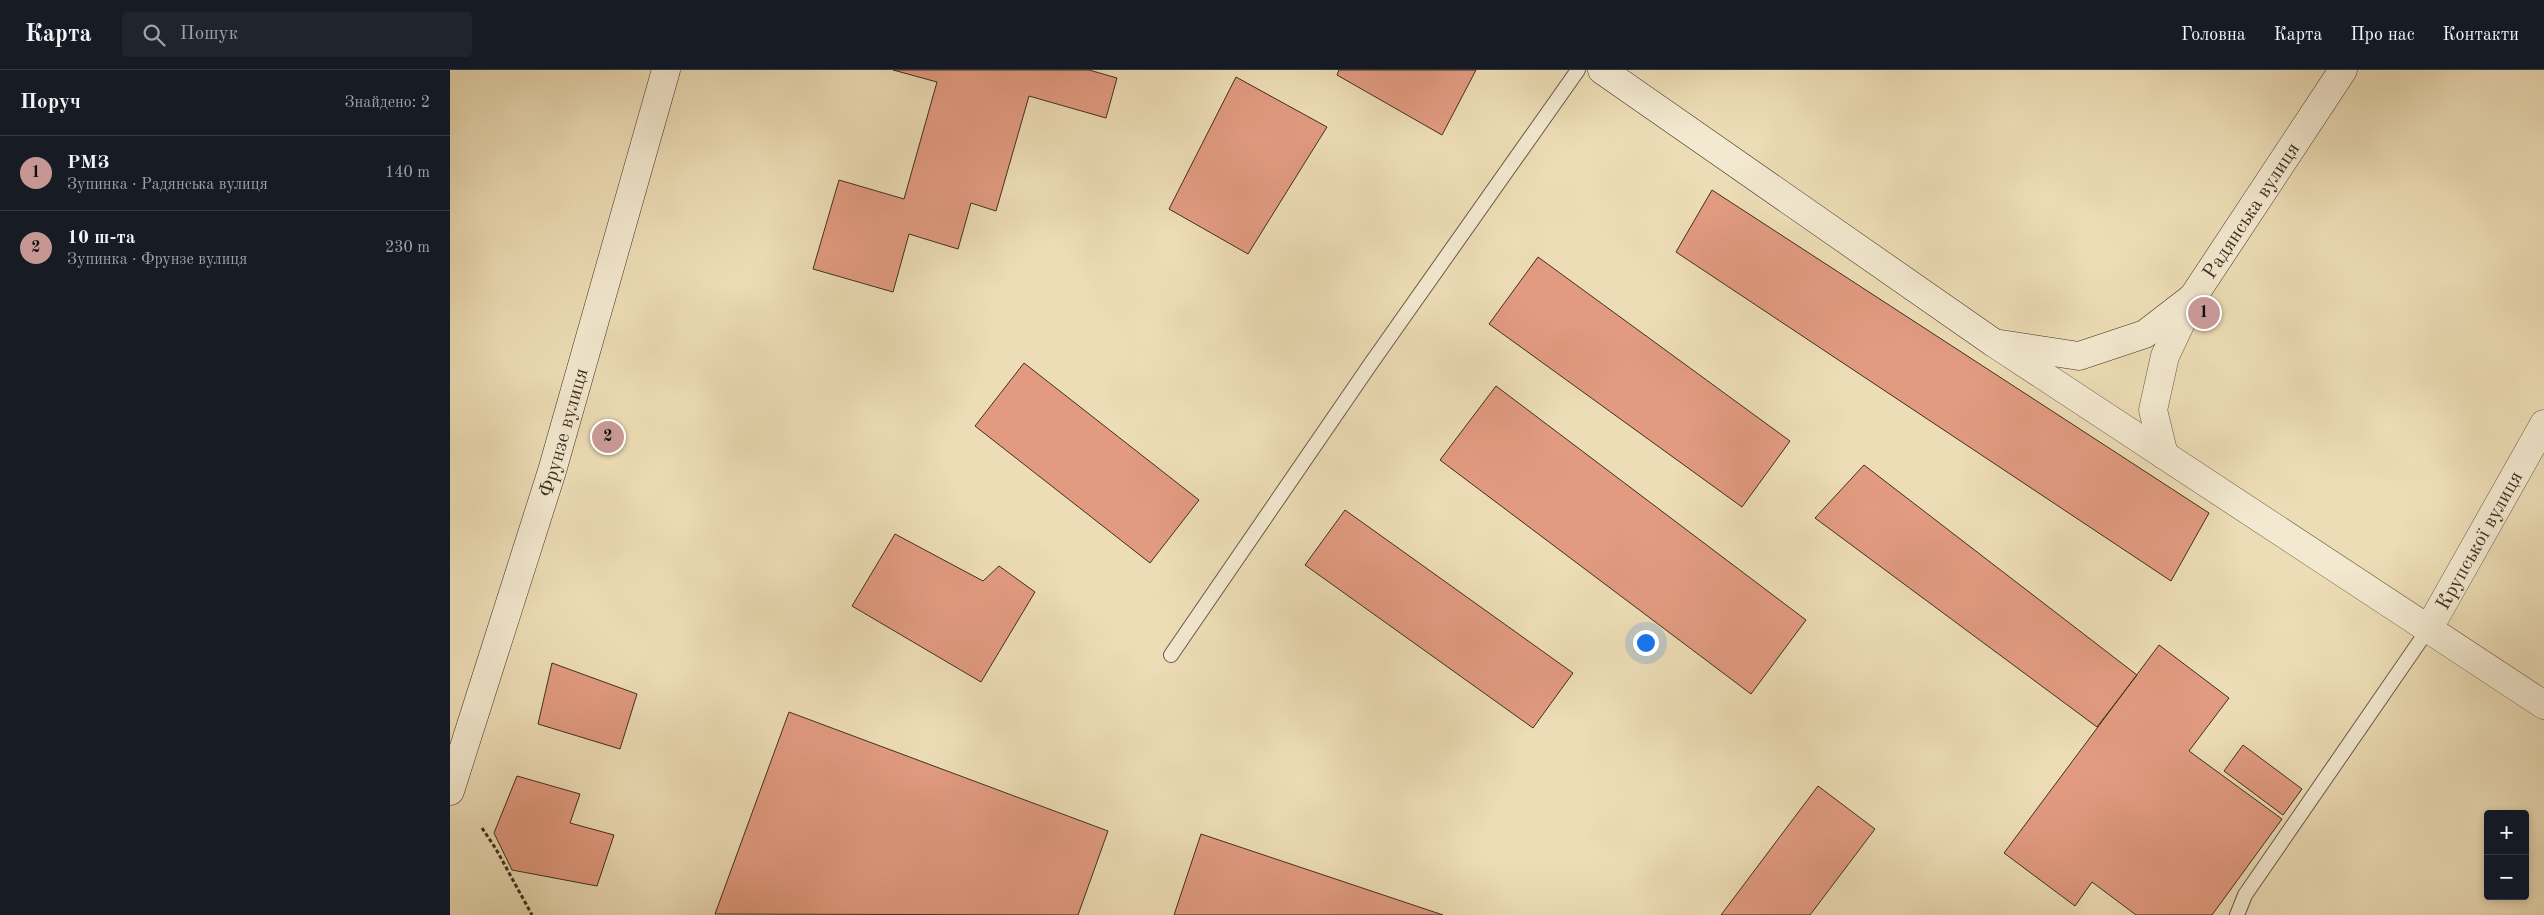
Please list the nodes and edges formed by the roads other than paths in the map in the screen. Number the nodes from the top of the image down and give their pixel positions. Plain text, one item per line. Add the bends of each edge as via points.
1 (666, 70) edge
2 (1578, 70) edge
3 (1602, 70) edge
4 (2343, 70) edge
5 (2193, 297) junction
6 (1994, 343) junction
7 (2544, 424) edge
8 (2164, 455) junction
9 (2429, 628) junction
10 (1171, 655) dead end
11 (2544, 704) edge
12 (450, 791) edge
13 (2237, 915) edge

1 - 12 main road, Фрунзе вулиця via 552,471
2 - 10 lane
3 - 6 main road
4 - 5 main road, Радянська вулиця
5 - 6 main road, Радянська вулиця via 2145,334 2079,356
5 - 8 main road via 2165,356 2153,410
6 - 8 main road
7 - 9 main road, Крупської вулиця
8 - 9 main road
9 - 11 main road
9 - 13 lane via 2245,895

